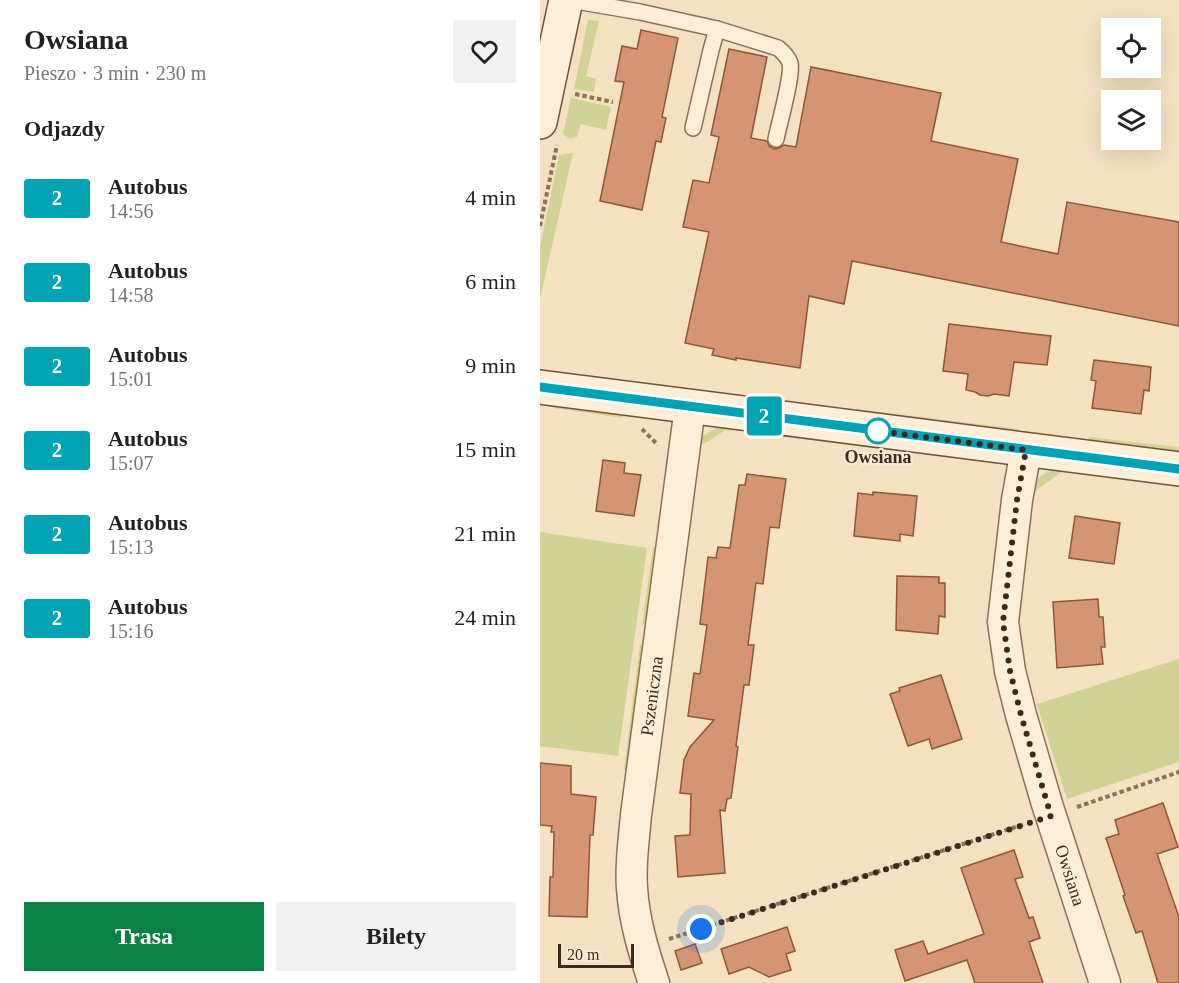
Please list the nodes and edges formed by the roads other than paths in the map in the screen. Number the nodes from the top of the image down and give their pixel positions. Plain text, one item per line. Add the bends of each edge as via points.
1 (568, 0) edge
2 (717, 29) junction
3 (540, 122) edge
4 (693, 128) dead end
5 (776, 139) dead end
6 (540, 387) edge
7 (690, 407) junction
8 (1026, 450) junction
9 (1179, 469) edge
10 (654, 983) edge
11 (1106, 983) edge

1 - 2 lane
1 - 3 street
2 - 4 lane
2 - 5 lane via 778,48 785,54 790,64 789,81
6 - 7 street
7 - 8 street
7 - 10 street, Pszeniczna via 632,863 632,890 642,948
8 - 9 street
8 - 11 street, Owsiana via 1003,622 1010,671 1051,816

